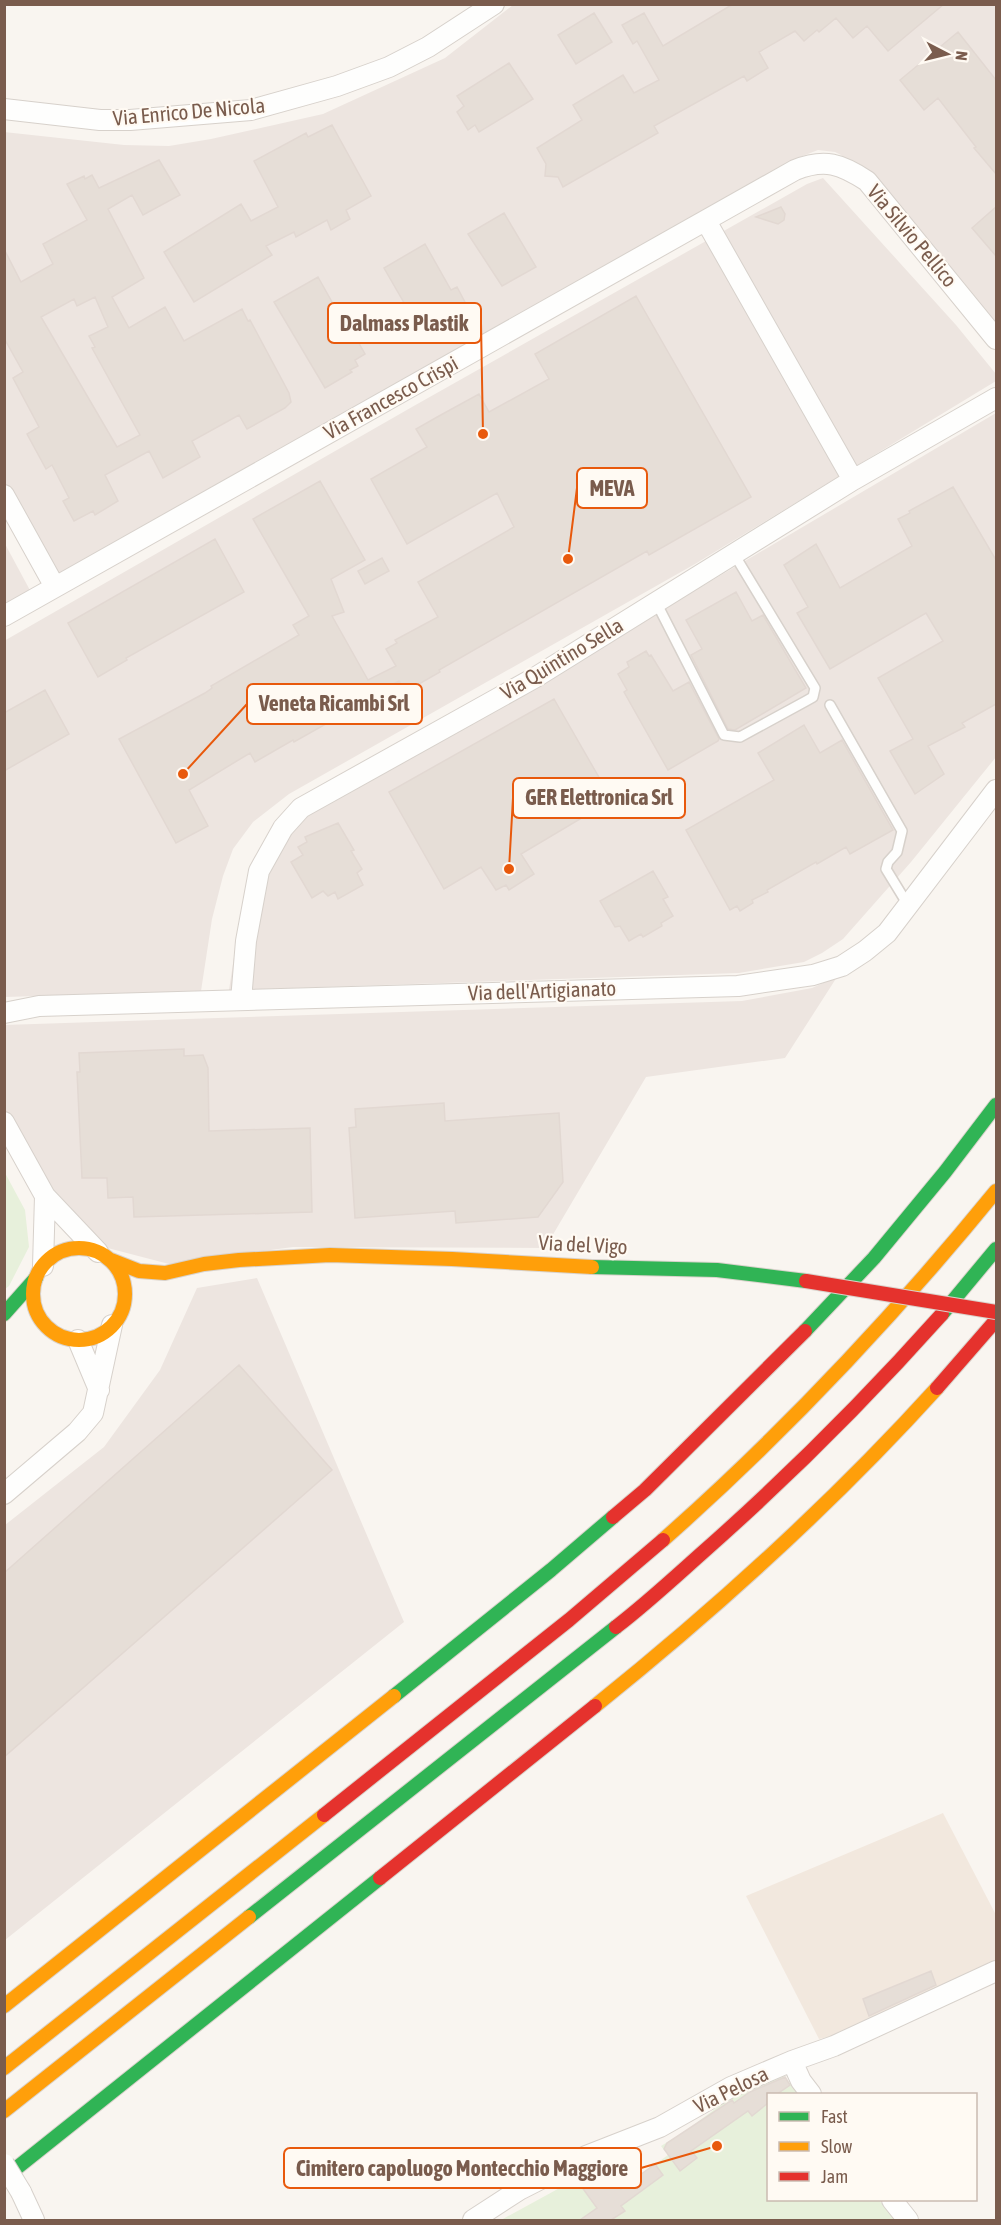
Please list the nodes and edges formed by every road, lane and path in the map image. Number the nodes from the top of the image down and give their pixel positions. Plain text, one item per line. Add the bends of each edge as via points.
1 (494, 4) edge
2 (4, 109) edge
3 (810, 164) joint
4 (706, 221) junction
5 (996, 339) edge
6 (996, 398) edge
7 (853, 480) junction
8 (4, 495) edge
9 (734, 554) junction
10 (55, 587) junction
11 (656, 603) junction
12 (4, 616) edge
13 (830, 705) dead end
14 (996, 790) edge
15 (908, 905) junction
16 (241, 1000) junction
17 (4, 1013) edge
18 (996, 1105) edge
19 (4, 1122) edge
20 (996, 1191) edge
21 (45, 1196) junction
22 (996, 1249) edge
23 (105, 1256) junction
24 (40, 1272) junction
25 (165, 1273) junction
26 (153, 1282) dead end
27 (135, 1298) dead end
28 (996, 1312) edge
29 (4, 1314) edge
30 (996, 1320) edge
31 (115, 1322) junction
32 (30, 1328) dead end
33 (52, 1330) junction
34 (78, 1340) junction
35 (99, 1390) junction
36 (4, 1494) edge
37 (996, 1971) edge
38 (4, 2006) edge
39 (792, 2061) junction
40 (4, 2068) edge
41 (810, 2093) edge
42 (4, 2111) edge
43 (4, 2164) edge
44 (4, 2178) edge
45 (894, 2201) edge
46 (34, 2220) edge
47 (472, 2220) edge
48 (908, 2220) edge

1 - 2 street, Via Enrico De Nicola via 389,67 251,110 100,120
3 - 4 street, Via Francesco Crispi
3 - 5 street, Via Silvio Pellico via 836,164 867,181
4 - 7 street
4 - 10 street, Via Francesco Crispi
6 - 7 street, Via Quintino Sella
7 - 9 street, Via Quintino Sella
8 - 10 street
9 - 11 street, Via Quintino Sella
9 - 11 lane via 815,688 813,697 740,736 724,735
10 - 12 street, Via Francesco Crispi
11 - 16 street, Via Quintino Sella via 536,677 302,808 283,828 259,871 246,941
13 - 15 lane via 902,831 901,843 886,869
14 - 15 street, Via dell'Artigianato
15 - 16 street, Via dell'Artigianato via 887,933 842,966 813,975 738,986
16 - 17 street, Via dell'Artigianato via 39,1006
18 - 38 main road via 874,1258 645,1490 551,1570
19 - 21 street
20 - 40 main road via 832,1377 669,1535 527,1653
21 - 23 street
21 - 24 street
22 - 42 main road via 861,1402 708,1549 621,1623
23 - 24 main road via 83,1248 67,1250 54,1256
23 - 25 main road, Via del Vigo via 139,1271
23 - 31 main road via 121,1273 125,1288 124,1304
24 - 29 main road
24 - 33 main road via 34,1293 36,1307
25 - 26 main road, Via del Vigo
25 - 28 main road, Via del Vigo, bridge via 239,1260 330,1255 717,1270
27 - 31 main road
30 - 44 main road via 803,1526 714,1607
31 - 34 main road via 93,1338
31 - 35 street
32 - 33 main road
33 - 34 main road
34 - 35 street
35 - 36 street via 93,1413 77,1432
37 - 39 street, Via Pelosa via 834,2046
39 - 41 street
39 - 47 street, Via Pelosa via 731,2087 660,2127 586,2156 519,2190
43 - 46 street, bridge
45 - 48 street

